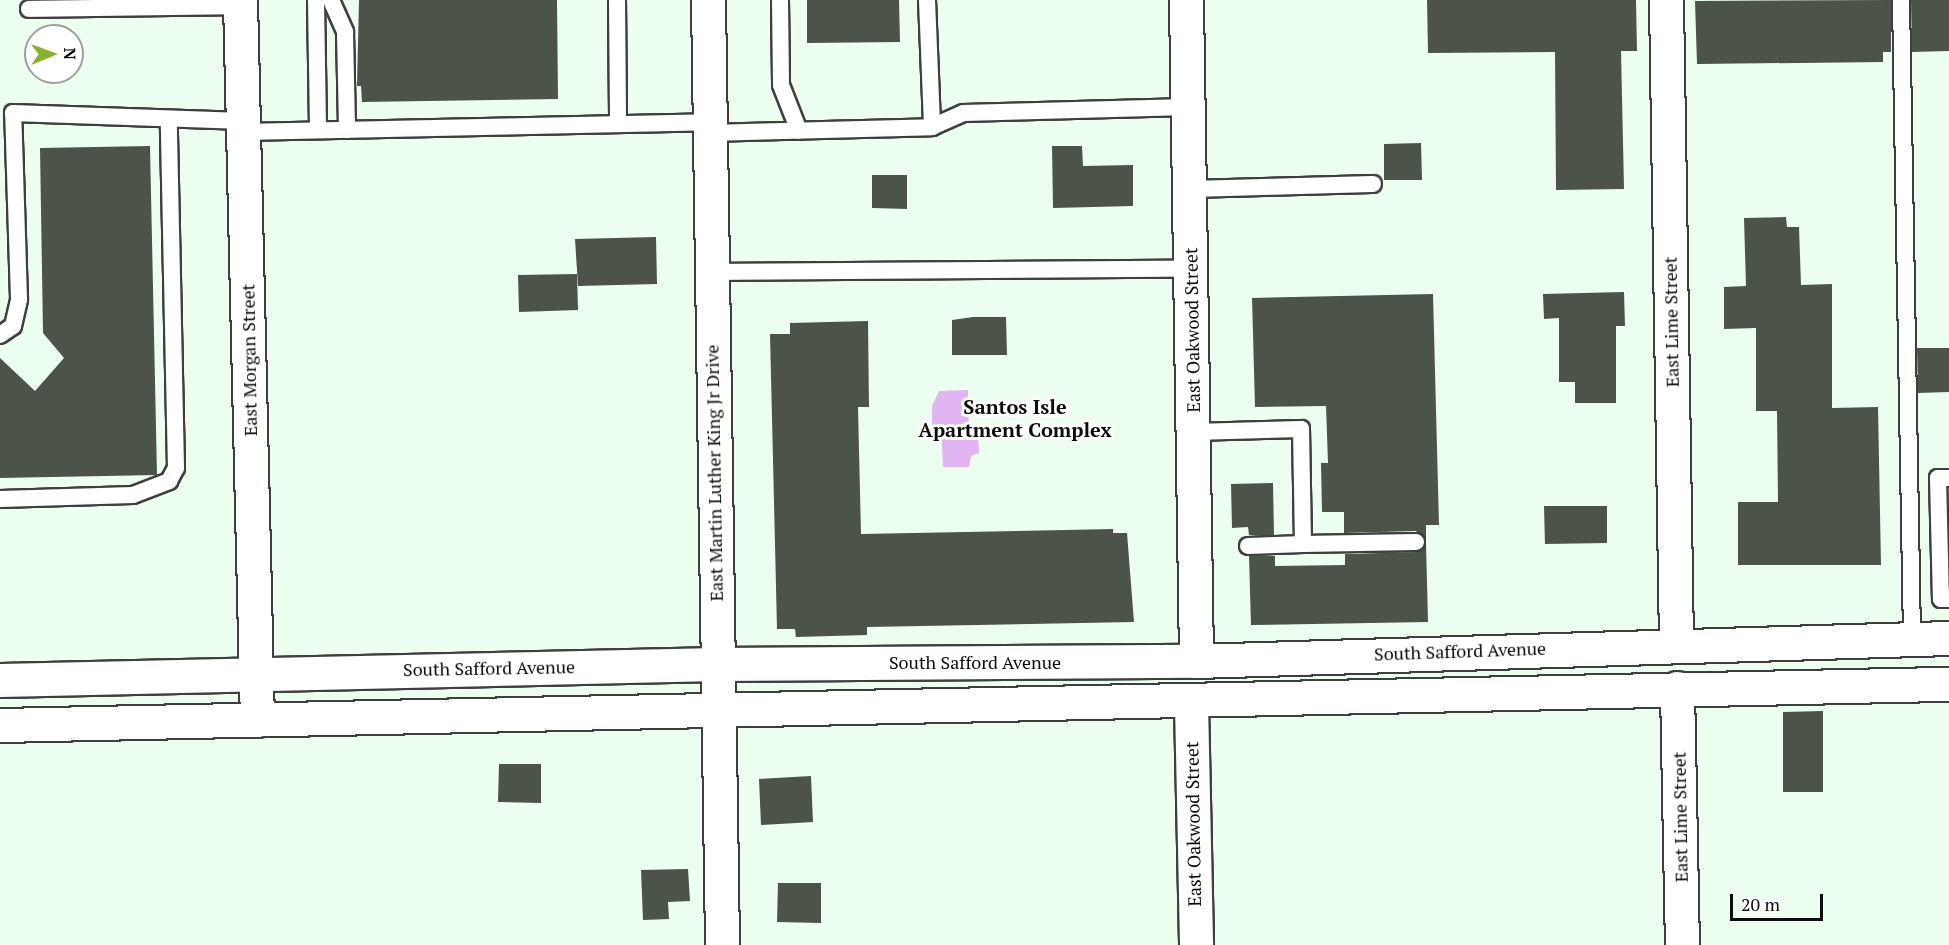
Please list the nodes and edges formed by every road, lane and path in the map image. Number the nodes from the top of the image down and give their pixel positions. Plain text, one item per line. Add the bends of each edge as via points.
1 (316, 0) edge
2 (331, 0) edge
3 (616, 0) edge
4 (708, 0) edge
5 (780, 0) edge
6 (927, 0) edge
7 (1186, 0) edge
8 (1666, 0) edge
9 (1901, 0) edge
10 (240, 3) edge
11 (49, 5) edge
12 (29, 9) dead end
13 (1188, 107) junction
14 (7, 111) edge
15 (169, 122) junction
16 (618, 124) junction
17 (243, 126) junction
18 (932, 127) junction
19 (709, 128) junction
20 (318, 130) junction
21 (347, 130) junction
22 (799, 131) junction
23 (1373, 184) dead end
24 (1190, 189) junction
25 (1191, 269) junction
26 (712, 272) junction
27 (0, 335) edge
28 (1193, 432) junction
29 (1949, 478) edge
30 (0, 499) edge
31 (1416, 542) dead end
32 (1303, 544) junction
33 (1248, 546) dead end
34 (1949, 599) edge
35 (1949, 638) edge
36 (1912, 639) junction
37 (1676, 643) junction
38 (1196, 661) junction
39 (717, 664) junction
40 (256, 672) junction
41 (0, 680) edge
42 (1949, 684) edge
43 (1677, 688) junction
44 (1191, 703) junction
45 (717, 707) junction
46 (257, 720) junction
47 (0, 725) edge
48 (722, 945) edge
49 (1196, 945) edge
50 (1683, 945) edge

1 - 20 lane
2 - 21 lane via 345,32
3 - 16 lane
4 - 19 street, East Martin Luther King Jr Drive
5 - 22 lane via 781,85
6 - 18 lane
7 - 13 street, East Oakwood Street
8 - 37 street, East Lime Street
9 - 36 lane
10 - 11 lane
10 - 17 street, East Morgan Street
11 - 12 lane
13 - 18 lane via 963,113
13 - 24 street, East Oakwood Street
14 - 15 lane
14 - 27 lane via 19,299 13,326
15 - 17 lane
15 - 30 lane via 176,468 169,481 133,495
16 - 19 lane
16 - 21 lane
17 - 20 lane
17 - 40 street, East Morgan Street
18 - 22 lane
19 - 22 lane
19 - 26 street, East Martin Luther King Jr Drive
20 - 21 lane
23 - 24 lane
24 - 25 street, East Oakwood Street
25 - 26 lane
25 - 28 street, East Oakwood Street
26 - 39 street, East Martin Luther King Jr Drive
28 - 32 lane via 1301,429
28 - 38 street, East Oakwood Street
29 - 34 lane via 1938,478 1941,599
31 - 32 lane
32 - 33 lane
35 - 36 street, South Safford Avenue
36 - 37 street, South Safford Avenue
37 - 38 street, South Safford Avenue
38 - 39 street, South Safford Avenue
39 - 40 street, South Safford Avenue
39 - 45 street, East Martin Luther King Jr Drive
40 - 41 street, South Safford Avenue
40 - 46 street, East Morgan Street
42 - 43 street
43 - 44 street
43 - 50 street, East Lime Street
44 - 45 street
44 - 49 street, East Oakwood Street
45 - 46 street
45 - 48 street, East Martin Luther King Jr Drive
46 - 47 street

